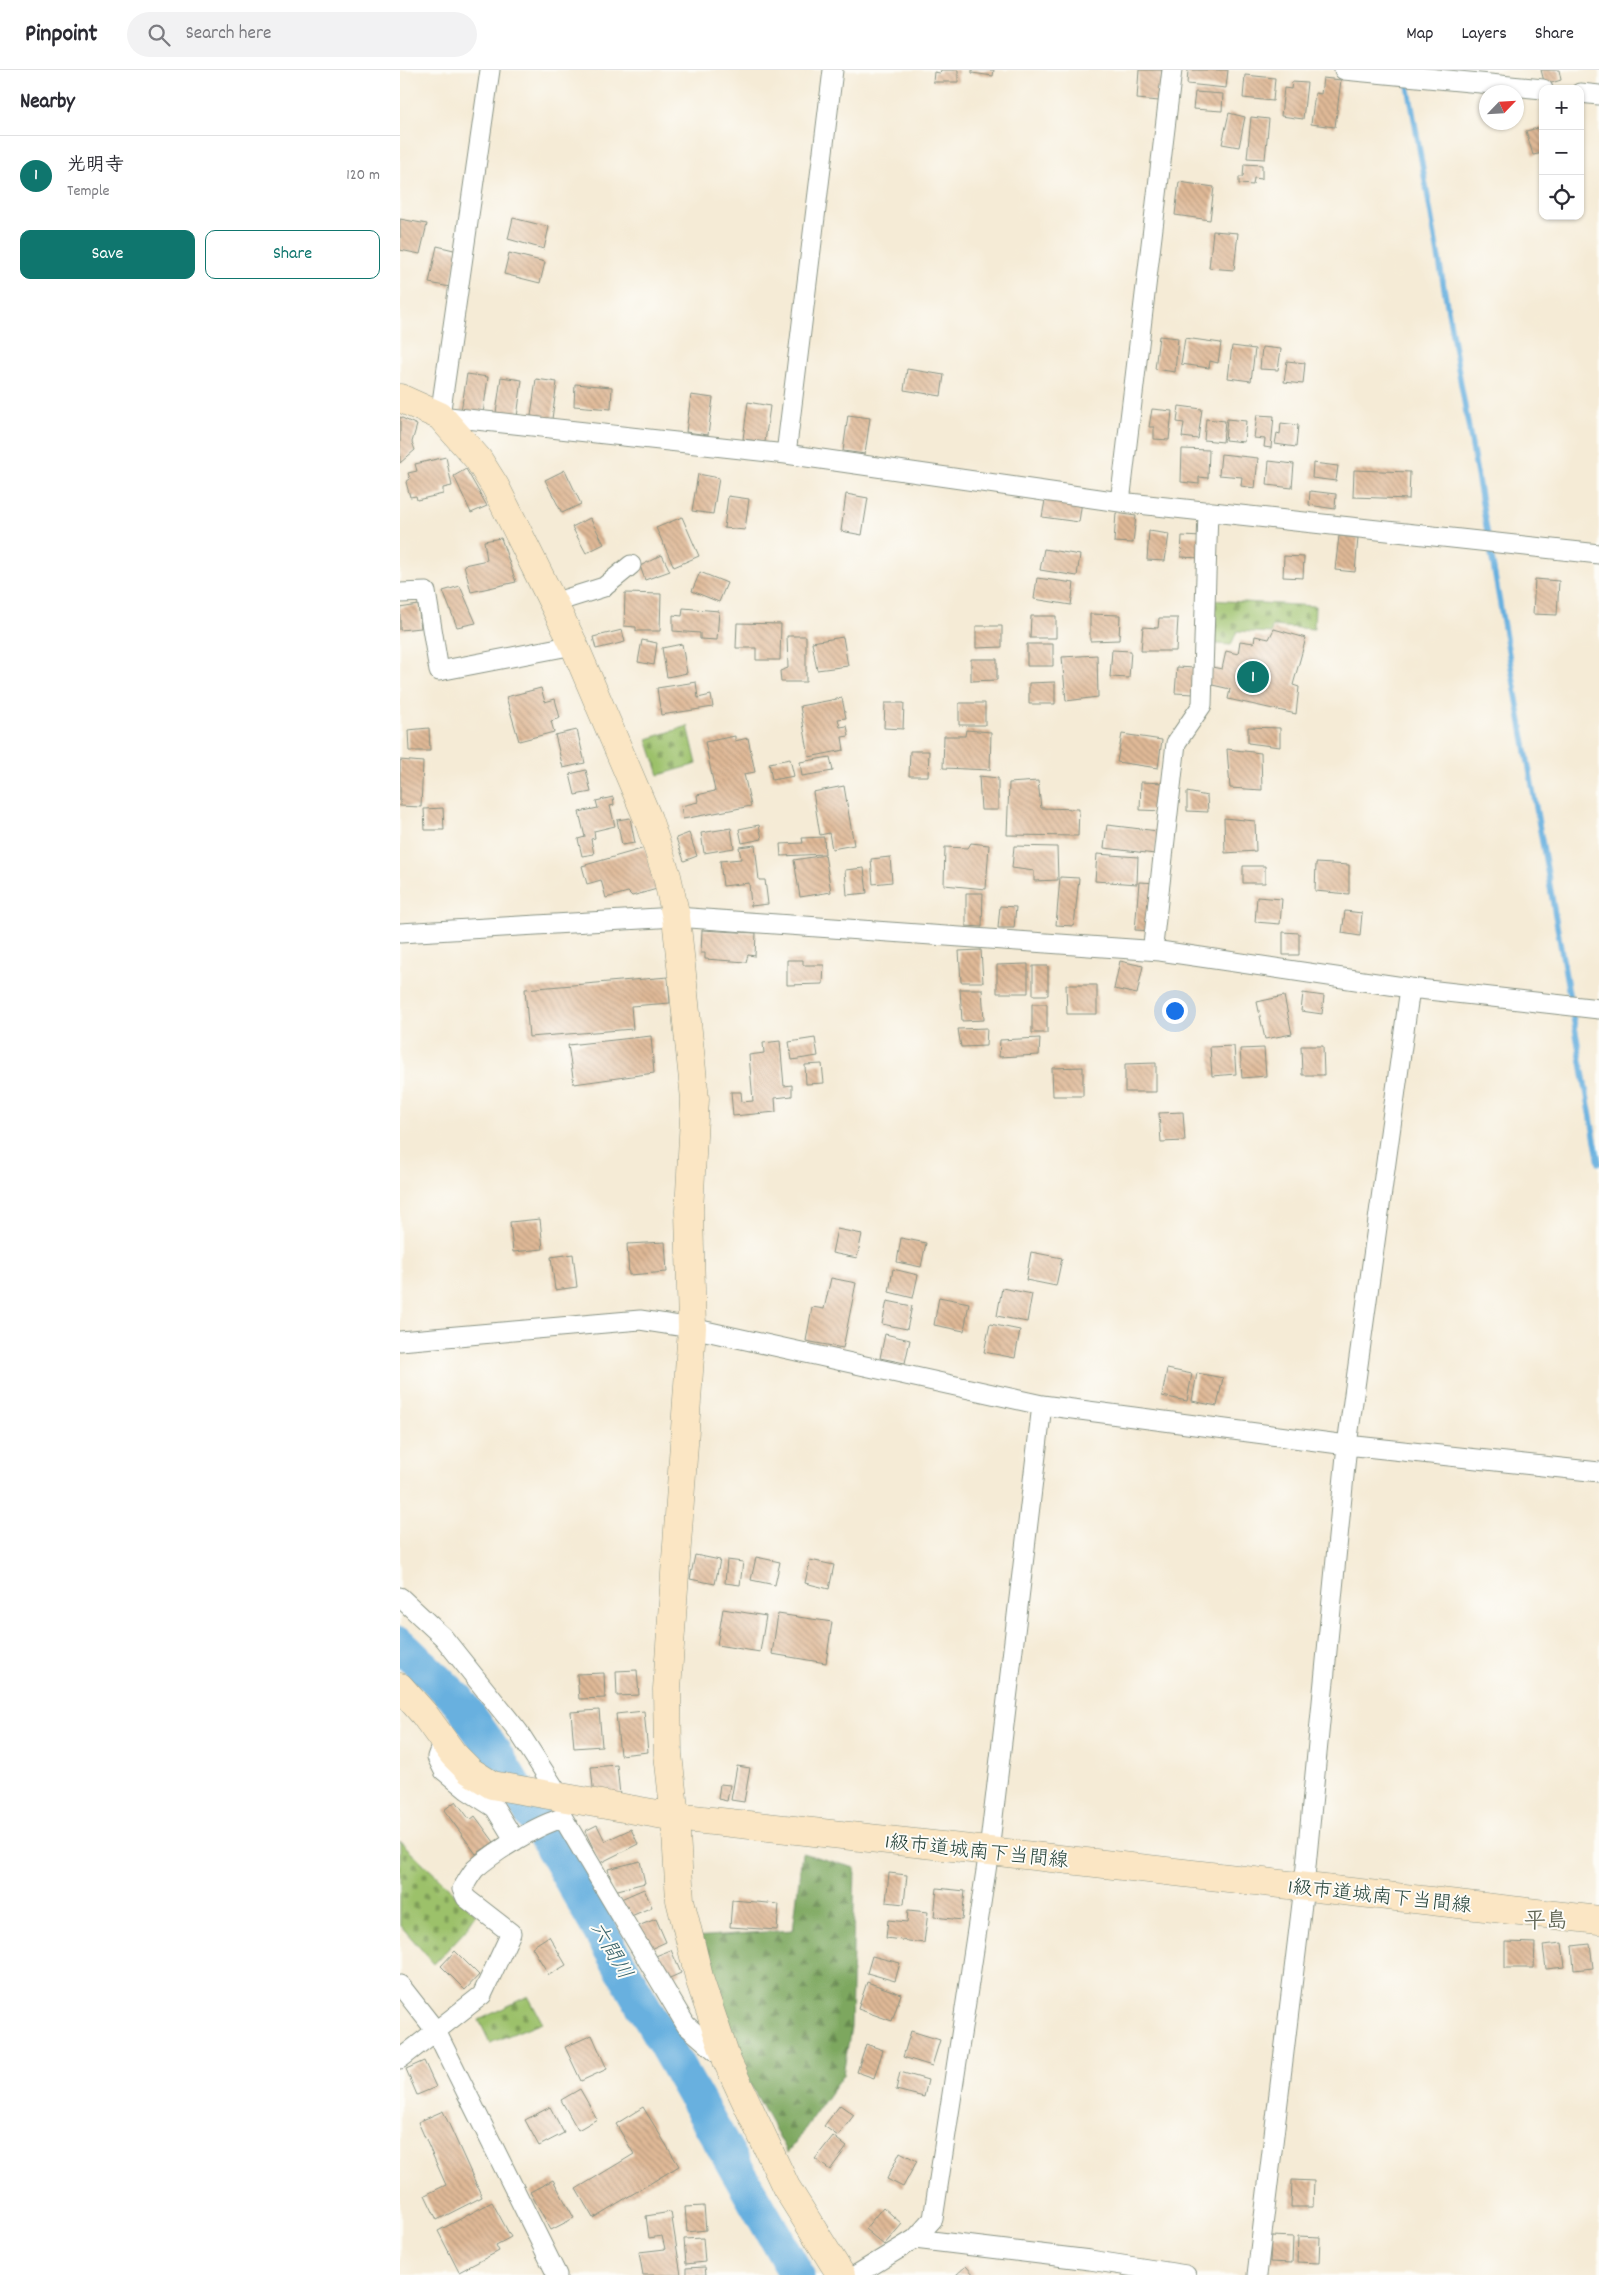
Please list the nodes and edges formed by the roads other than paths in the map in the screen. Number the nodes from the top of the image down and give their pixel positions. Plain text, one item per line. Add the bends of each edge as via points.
1 (490, 70) edge
2 (834, 70) edge
3 (1172, 70) edge
4 (1344, 70) edge
5 (1539, 90) edge
6 (1584, 93) edge
7 (1599, 95) edge
8 (400, 398) edge
9 (440, 416) junction
10 (786, 454) junction
11 (1120, 502) junction
12 (1208, 512) junction
13 (1599, 554) edge
14 (631, 565) dead end
15 (400, 593) edge
16 (553, 603) junction
17 (574, 645) junction
18 (676, 917) junction
19 (400, 933) edge
20 (1160, 951) junction
21 (1410, 988) junction
22 (1594, 1009) edge
23 (692, 1328) junction
24 (400, 1341) edge
25 (1042, 1405) junction
26 (1347, 1445) junction
27 (1599, 1472) edge
28 (400, 1596) edge
29 (400, 1686) edge
30 (444, 1741) junction
31 (553, 1805) junction
32 (675, 1817) junction
33 (522, 1837) junction
34 (989, 1850) junction
35 (1304, 1887) junction
36 (1599, 1920) edge
37 (400, 1985) edge
38 (436, 2031) junction
39 (400, 2059) edge
40 (727, 2061) junction
41 (915, 2238) junction
42 (557, 2275) edge
43 (841, 2275) edge
44 (856, 2275) edge
45 (1186, 2275) edge
46 (1257, 2275) edge

1 - 9 street
2 - 10 street
3 - 11 street
4 - 5 street
6 - 7 street
8 - 9 street
9 - 10 street
9 - 16 street via 478,458 495,486
10 - 11 street
11 - 12 street
12 - 13 street
12 - 20 street via 1202,705 1176,743 1154,945
14 - 16 street via 604,587
15 - 17 street via 426,592 439,671
16 - 17 street
17 - 18 street via 648,819 667,876
18 - 19 street
18 - 20 street
18 - 23 street via 695,1099 689,1211
20 - 21 street
21 - 22 street
21 - 26 street
23 - 24 street via 640,1320
23 - 25 street
23 - 32 street via 668,1689 668,1754
25 - 26 street
25 - 34 street
26 - 27 street
26 - 35 street
28 - 31 street via 442,1637 518,1731
29 - 30 street, 1級市道城南下当間線
30 - 31 street, 1級市道城南下当間線 via 470,1771 492,1785
30 - 33 street via 437,1757 444,1771 495,1808
31 - 32 street, 1級市道城南下当間線
31 - 33 street
31 - 40 street via 686,2026
32 - 34 street, 1級市道城南下当間線
32 - 40 street via 680,1900 700,1981
33 - 38 street via 475,1870 462,1889 466,1898 511,1933 482,1995
34 - 35 street, 1級市道城南下当間線
34 - 41 street via 934,2218
35 - 36 street, 1級市道城南下当間線
35 - 46 street
37 - 38 street
38 - 39 street
38 - 42 street
40 - 43 street via 786,2187
41 - 44 street
41 - 45 street

